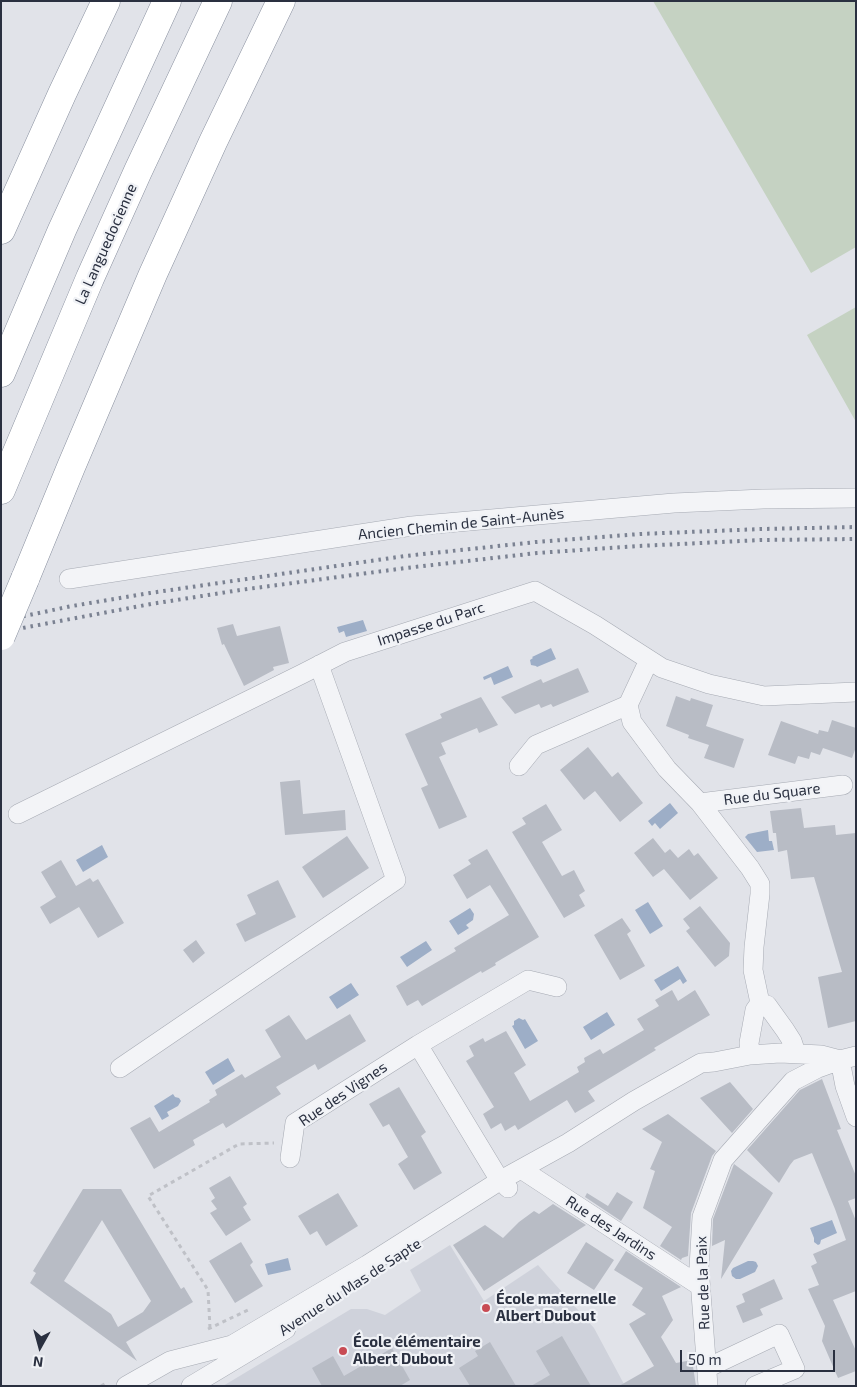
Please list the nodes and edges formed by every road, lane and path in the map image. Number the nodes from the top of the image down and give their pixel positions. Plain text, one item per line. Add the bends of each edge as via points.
1 (106, 1) edge
2 (167, 1) edge
3 (218, 1) edge
4 (280, 1) edge
5 (1, 230) edge
6 (1, 372) edge
7 (1, 490) edge
8 (856, 498) edge
9 (69, 579) dead end
10 (1, 636) edge
11 (649, 660) junction
12 (319, 665) junction
13 (856, 692) edge
14 (628, 705) junction
15 (519, 766) dead end
16 (843, 785) dead end
17 (700, 803) junction
18 (18, 814) dead end
19 (557, 986) dead end
20 (760, 1003) junction
21 (418, 1045) junction
22 (796, 1053) junction
23 (750, 1055) junction
24 (848, 1058) edge
25 (120, 1068) dead end
26 (856, 1117) edge
27 (291, 1150) joint
28 (525, 1172) junction
29 (504, 1184) junction
30 (700, 1286) junction
31 (253, 1308) dead end
32 (210, 1328) junction
33 (201, 1332) dead end
34 (708, 1377) edge
35 (118, 1383) edge
36 (101, 1386) edge
37 (191, 1386) edge
38 (755, 1386) edge

1 - 5 highway
2 - 6 highway
3 - 7 highway, La Languedocienne via 90,278
4 - 10 highway, bridge via 153,274
8 - 9 street, Ancien Chemin de Saint-Aunès via 674,503 412,526
11 - 12 street, Impasse du Parc via 535,591 345,652
11 - 13 street, Impasse du Parc via 662,668 708,684 764,696
11 - 14 street
12 - 18 street, Impasse du Parc
12 - 25 street via 396,880
14 - 15 street via 536,745
14 - 17 street, Rue du Square via 632,722 667,769
16 - 17 street, Rue du Square
17 - 20 street, Rue du Square via 760,884 753,970
19 - 21 street, Rue des Vignes via 528,980
20 - 22 street via 767,1005 785,1030
20 - 23 street via 755,1010
21 - 27 street, Rue des Vignes via 295,1124
21 - 29 street
22 - 23 street, Avenue du Mas de Sapte
22 - 24 street, Avenue du Mas de Sapte
23 - 28 street, Avenue du Mas de Sapte via 714,1062 708,1072
24 - 26 street via 845,1086
24 - 30 street, Rue de la Paix via 818,1068 794,1081 723,1160 702,1217
27 - 32 path via 239,1144 148,1196 208,1290
28 - 29 street, Avenue du Mas de Sapte
28 - 30 street, Rue des Jardins
29 - 35 street, Avenue du Mas de Sapte via 232,1345 170,1361
29 - 37 street, Avenue du Mas de Sapte via 501,1194
30 - 34 street, Rue de la Paix
31 - 32 path
32 - 33 path
34 - 38 street via 779,1334 795,1369
35 - 36 path

